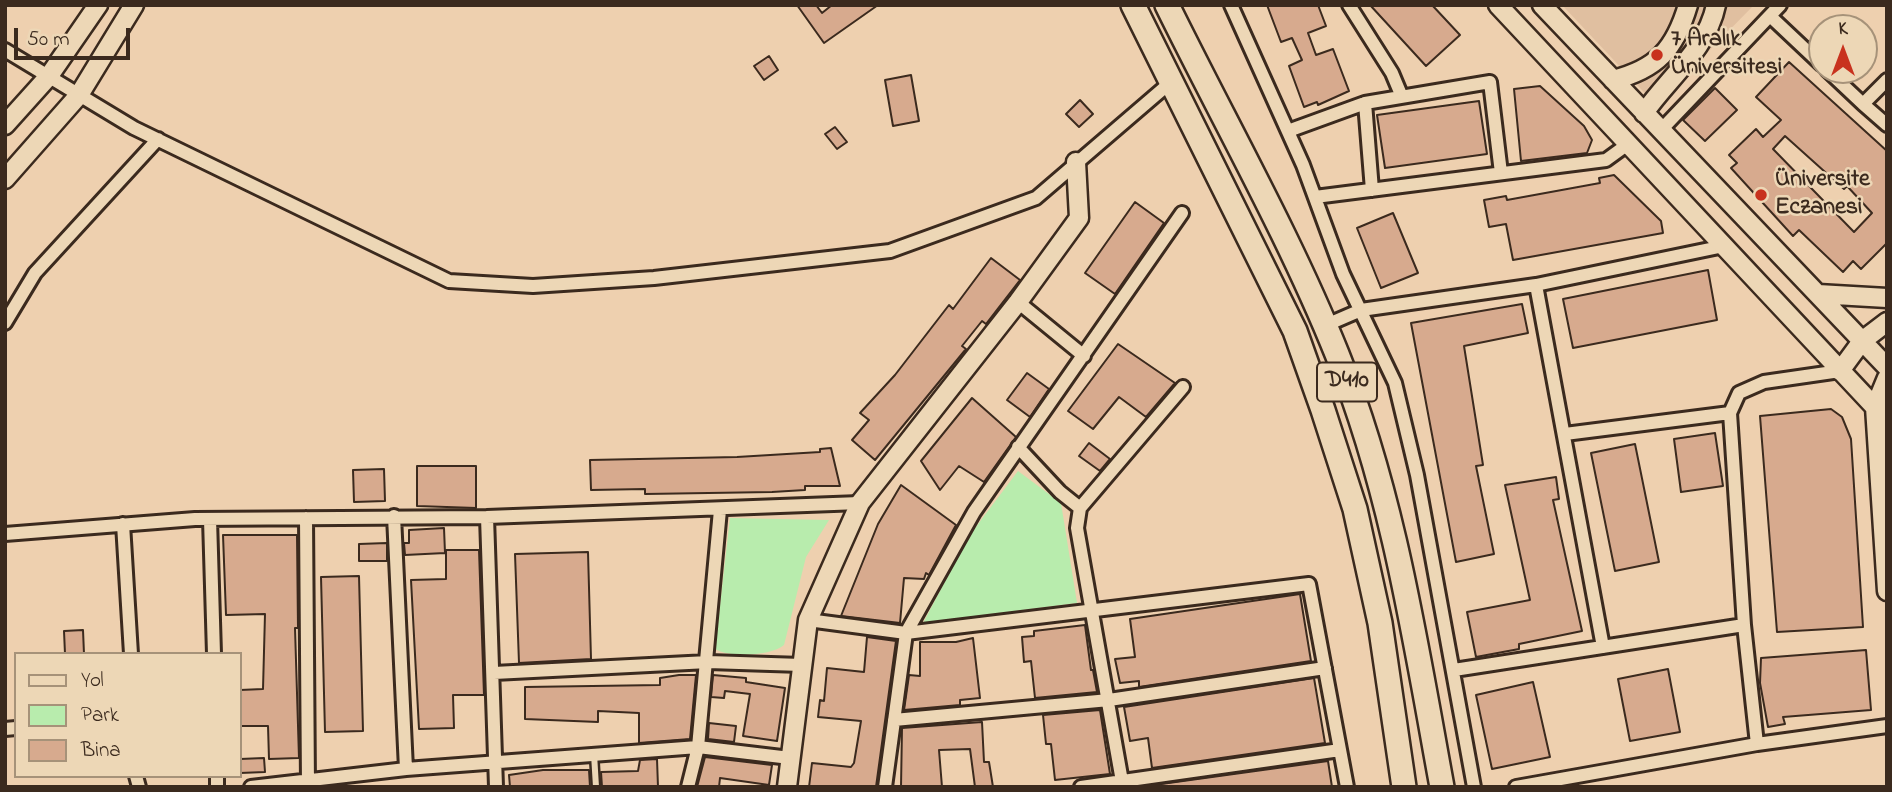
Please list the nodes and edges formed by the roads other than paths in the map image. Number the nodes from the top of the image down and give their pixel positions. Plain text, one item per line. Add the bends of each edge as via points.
1 (98, 5) edge
2 (134, 5) edge
3 (1133, 5) edge
4 (1167, 5) edge
5 (1349, 5) edge
6 (1499, 5) edge
7 (1542, 5) edge
8 (1688, 5) edge
9 (1780, 5) edge
10 (1236, 7) edge
11 (1712, 7) edge
12 (1770, 16) junction
13 (5, 50) edge
14 (1808, 52) edge
15 (48, 76) junction
16 (1613, 80) junction
17 (1887, 80) edge
18 (1171, 82) junction
19 (1842, 84) edge
20 (79, 95) junction
21 (1402, 97) junction
22 (1365, 103) junction
23 (1863, 104) junction
24 (1644, 113) junction
25 (5, 125) edge
26 (1887, 125) edge
27 (1661, 130) junction
28 (1287, 131) junction
29 (158, 139) junction
30 (1628, 144) junction
31 (1076, 162) junction
32 (1501, 173) junction
33 (5, 179) edge
34 (1372, 190) junction
35 (1315, 197) junction
36 (1182, 213) dead end
37 (1724, 246) junction
38 (1536, 285) junction
39 (1818, 294) junction
40 (1887, 298) edge
41 (1018, 302) junction
42 (1361, 310) junction
43 (1887, 322) edge
44 (5, 323) edge
45 (1324, 326) junction
46 (1862, 341) junction
47 (1084, 356) junction
48 (1886, 367) edge
49 (1840, 371) junction
50 (1183, 387) dead end
51 (1730, 413) junction
52 (1881, 414) edge
53 (1565, 435) junction
54 (1018, 447) junction
55 (860, 503) junction
56 (1080, 508) junction
57 (720, 510) junction
58 (394, 516) junction
59 (487, 517) junction
60 (306, 518) junction
61 (210, 519) junction
62 (123, 524) junction
63 (5, 534) edge
64 (1887, 591) edge
65 (1091, 612) junction
66 (808, 620) junction
67 (1744, 625) junction
68 (906, 633) junction
69 (1603, 647) junction
70 (131, 652) edge
71 (214, 652) edge
72 (708, 662) junction
73 (802, 665) junction
74 (1325, 668) junction
75 (1454, 670) junction
76 (494, 673) junction
77 (1109, 700) junction
78 (894, 719) junction
79 (1887, 726) edge
80 (1757, 744) junction
81 (698, 747) junction
82 (1340, 750) junction
83 (594, 754) junction
84 (790, 758) junction
85 (495, 764) junction
86 (406, 769) junction
87 (308, 783) edge
88 (1122, 784) edge
89 (251, 787) edge
90 (496, 787) edge
91 (596, 787) edge
92 (688, 787) edge
93 (787, 787) edge
94 (885, 787) edge
95 (1082, 787) edge
96 (1347, 787) edge
97 (1404, 787) edge
98 (1442, 787) edge
99 (1475, 787) edge
100 (1516, 787) edge

1 - 15 street
2 - 20 street
3 - 18 highway, D410
4 - 45 highway, D410
5 - 21 street
6 - 30 street
7 - 16 street
8 - 16 street via 1673,43 1654,63 1642,72
9 - 12 street
10 - 28 street
11 - 24 street via 1712,25 1695,52
12 - 14 street
12 - 27 street
13 - 15 street
15 - 20 street
15 - 25 street
16 - 24 street
17 - 23 street
18 - 31 street
18 - 97 highway, D410 via 1295,331 1323,410 1355,509 1380,624
19 - 23 street
20 - 29 street
20 - 33 street
21 - 22 street
21 - 32 street via 1490,82
22 - 28 street
22 - 34 street
23 - 26 street
24 - 27 street
27 - 39 street
28 - 35 street
29 - 31 street via 449,281 533,286 653,278 890,251 1036,198
29 - 44 street via 36,273
30 - 32 street via 1606,160
30 - 37 street
31 - 41 street via 1079,218
32 - 34 street
34 - 35 street
35 - 42 street
36 - 47 street
37 - 38 street
37 - 49 street
38 - 42 street
38 - 53 street
39 - 40 street
39 - 46 street
41 - 47 street
41 - 55 street
42 - 45 street
42 - 75 street via 1395,383
43 - 46 street
45 - 98 highway, D410 via 1338,355 1390,514
46 - 48 street
46 - 49 street
47 - 54 street
48 - 52 street
49 - 51 street via 1764,382 1739,393
49 - 52 street
50 - 56 street
51 - 53 street
51 - 67 street
52 - 64 street
53 - 69 street
54 - 56 street
54 - 68 street via 974,512
55 - 57 street
55 - 66 street
56 - 65 street via 1077,528
57 - 59 street
57 - 72 street
58 - 59 street
58 - 60 street
58 - 86 street
59 - 76 street
60 - 61 street
60 - 87 street
61 - 62 street
61 - 71 street
62 - 63 street
62 - 70 street
65 - 68 street
65 - 74 street via 1310,584
65 - 77 street
66 - 68 street
66 - 73 street
67 - 69 street
67 - 80 street
68 - 78 street
69 - 75 street
72 - 73 street
72 - 76 street
72 - 81 street
73 - 84 street
74 - 77 street
74 - 82 street
75 - 99 street
76 - 85 street
77 - 78 street
77 - 88 street
78 - 94 street
79 - 80 street
80 - 100 street
81 - 83 street
81 - 84 street
81 - 92 street
82 - 88 street
82 - 96 street
83 - 85 street
83 - 91 lane
84 - 93 street
85 - 86 street
85 - 90 street
86 - 87 street
87 - 89 street
88 - 95 street

